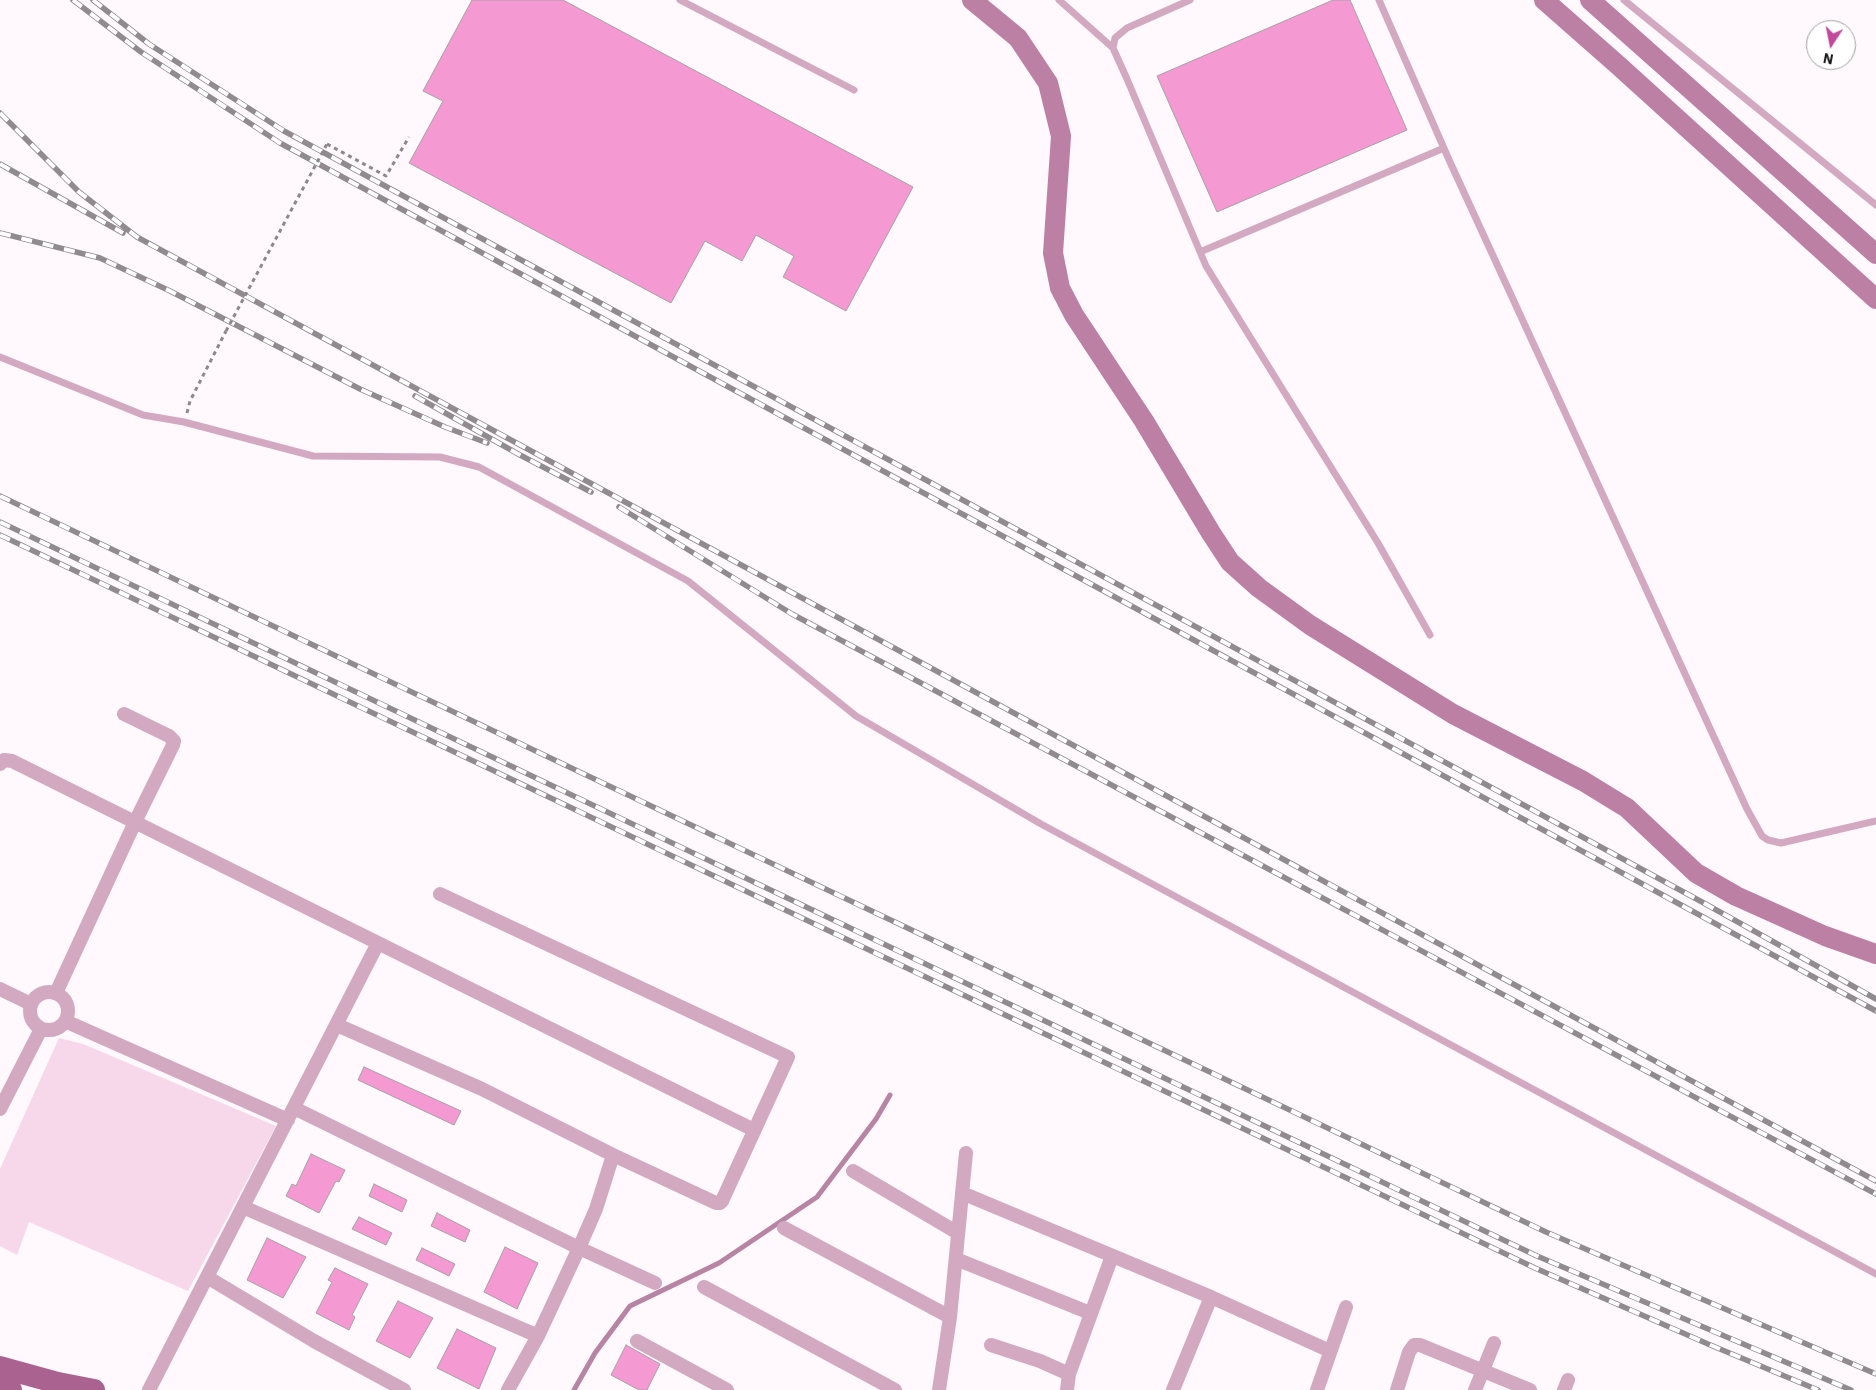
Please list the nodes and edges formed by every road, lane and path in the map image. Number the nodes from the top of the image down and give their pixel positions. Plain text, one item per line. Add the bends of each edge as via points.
1 (680, 0) edge
2 (972, 0) edge
3 (1059, 0) edge
4 (1190, 0) edge
5 (1379, 0) edge
6 (1544, 0) edge
7 (1590, 0) edge
8 (1624, 0) edge
9 (1112, 48) junction
10 (854, 90) dead end
11 (409, 137) dead end
12 (1444, 148) junction
13 (1876, 205) edge
14 (1200, 252) junction
15 (1876, 254) edge
16 (1876, 299) edge
17 (0, 357) edge
18 (184, 422) junction
19 (1430, 635) dead end
20 (124, 714) dead end
21 (0, 764) edge
22 (1876, 821) edge
23 (135, 822) junction
24 (440, 894) dead end
25 (378, 943) junction
26 (1876, 954) edge
27 (0, 989) edge
28 (56, 993) junction
29 (31, 1004) junction
30 (65, 1021) junction
31 (337, 1024) junction
32 (41, 1029) junction
33 (0, 1109) edge
34 (291, 1114) junction
35 (754, 1130) junction
36 (966, 1153) dead end
37 (612, 1155) junction
38 (853, 1171) dead end
39 (968, 1196) junction
40 (243, 1207) junction
41 (784, 1228) dead end
42 (958, 1233) junction
43 (580, 1248) junction
44 (1112, 1256) junction
45 (960, 1261) junction
46 (1876, 1274) edge
47 (207, 1277) junction
48 (655, 1283) dead end
49 (704, 1287) dead end
50 (1211, 1297) junction
51 (1346, 1307) dead end
52 (1090, 1313) junction
53 (950, 1317) junction
54 (538, 1336) junction
55 (637, 1341) dead end
56 (1494, 1343) dead end
57 (991, 1345) dead end
58 (1330, 1351) junction
59 (0, 1367) edge
60 (1482, 1370) junction
61 (1069, 1374) junction
62 (0, 1387) edge
63 (11, 1390) edge
64 (94, 1390) edge
65 (149, 1390) edge
66 (404, 1390) edge
67 (508, 1390) edge
68 (728, 1390) edge
69 (895, 1390) edge
70 (939, 1390) edge
71 (1067, 1390) edge
72 (1173, 1390) edge
73 (1317, 1390) edge
74 (1397, 1390) edge
75 (1475, 1390) edge
76 (1530, 1390) edge

1 - 10 lane
2 - 26 street via 1018,38 1048,83 1061,136 1053,254 1060,288 1074,316 1144,421 1230,562 1310,625 1445,709 1627,808 1696,873 1736,896 1825,936
3 - 9 lane
4 - 9 lane via 1127,28 1115,38
5 - 12 lane
6 - 16 street
7 - 15 street
8 - 13 lane
9 - 14 lane
11 - 18 path, bridge via 386,176 327,144 207,366
12 - 14 lane
12 - 22 lane via 1762,836 1781,844
14 - 19 lane via 1378,543
17 - 18 lane via 143,415
18 - 46 lane via 313,456 440,457 479,467 688,581 856,716 1041,824
20 - 23 street via 174,741
21 - 23 street via 4,760 12,761
23 - 25 street
23 - 28 street
24 - 35 street via 788,1057
25 - 31 street
25 - 35 street
27 - 29 street
28 - 29 street via 43,992
28 - 30 street via 68,1007
29 - 32 street via 29,1013
30 - 32 street via 53,1030
30 - 34 street
31 - 34 street
31 - 37 street via 482,1089
32 - 33 street
34 - 40 street
34 - 43 street
35 - 37 street via 720,1203
36 - 39 street
37 - 43 street
38 - 42 street
39 - 42 street
39 - 44 street
40 - 47 street
40 - 54 street
41 - 53 street
42 - 45 street
43 - 48 street
43 - 54 street
44 - 50 street
44 - 52 street
45 - 52 street
45 - 53 street
47 - 65 street
47 - 66 street
49 - 69 street
50 - 58 street
50 - 72 street
51 - 58 street
52 - 61 street
53 - 70 street
54 - 67 street
55 - 68 street
56 - 60 street
57 - 61 street via 1040,1360
58 - 73 street
59 - 64 main road
60 - 74 street via 1414,1345
60 - 75 street
60 - 76 street
61 - 71 street
62 - 63 main road

